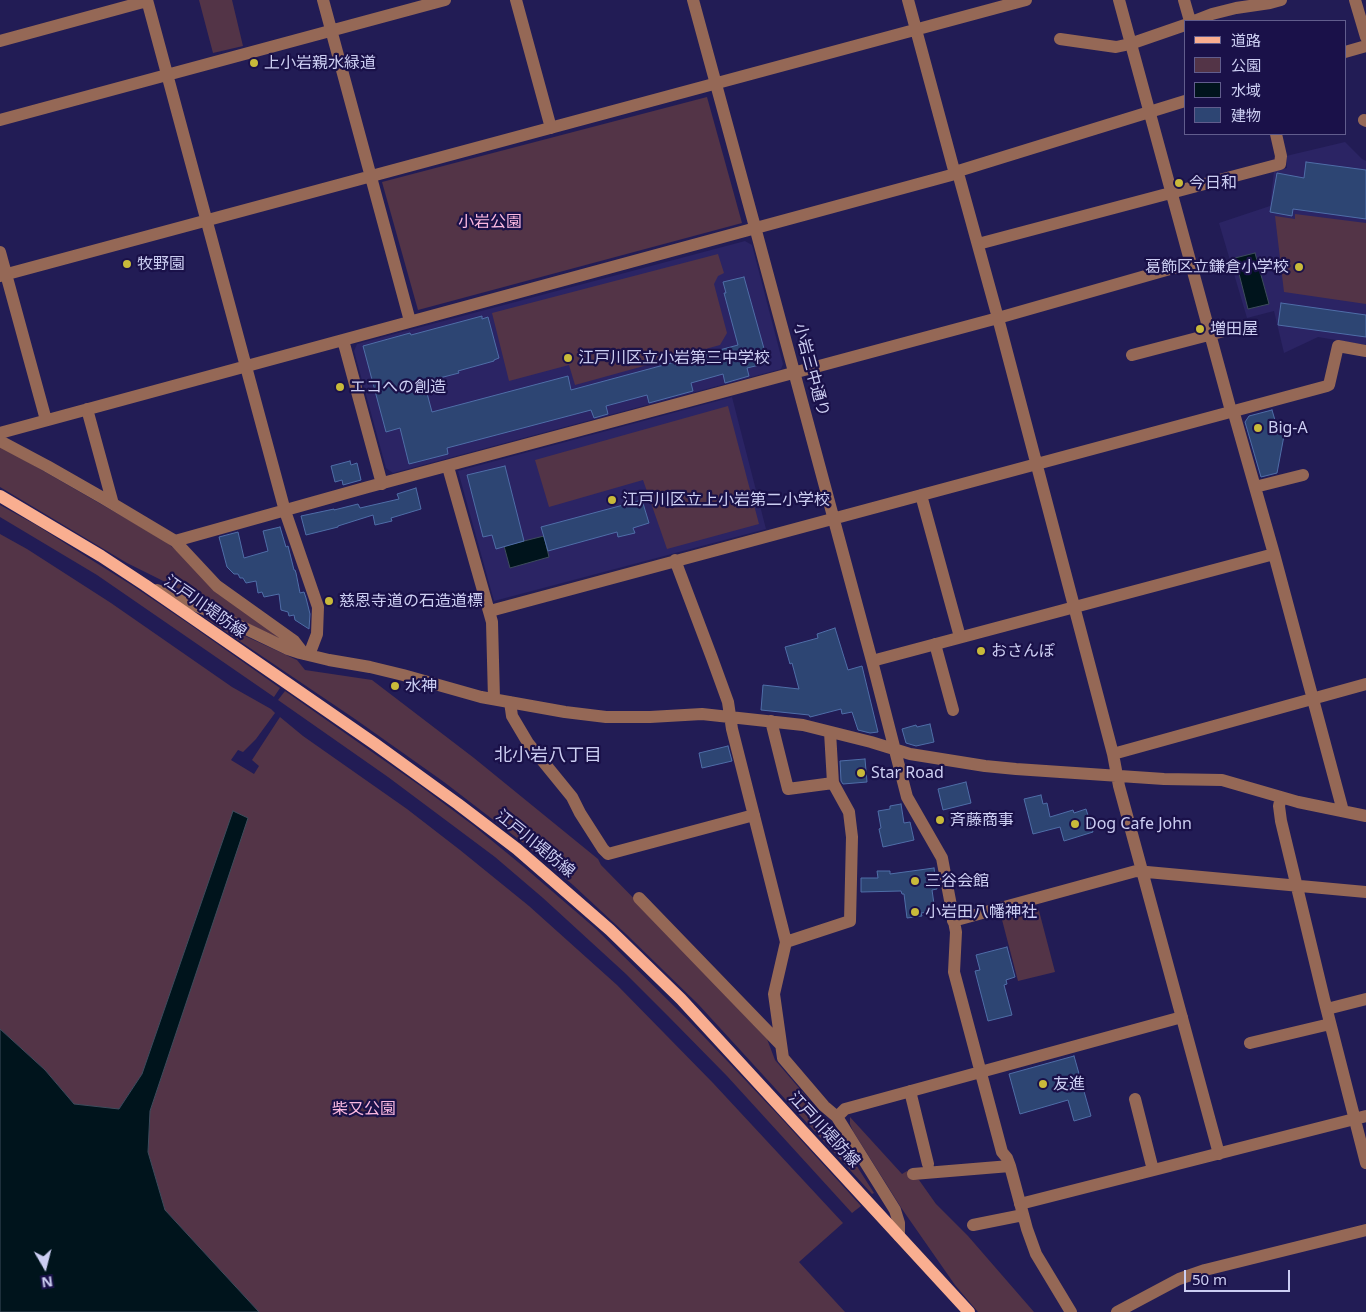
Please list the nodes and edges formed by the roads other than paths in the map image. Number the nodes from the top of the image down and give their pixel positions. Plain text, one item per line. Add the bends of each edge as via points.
1 (323, 0) edge
2 (445, 0) edge
3 (516, 0) edge
4 (693, 0) edge
5 (908, 0) edge
6 (1026, 0) edge
7 (1120, 0) edge
8 (1184, 0) edge
9 (1281, 0) edge
10 (1355, 0) edge
11 (147, 1) edge
12 (1236, 4) edge
13 (1192, 20) edge
14 (1195, 20) edge
15 (1184, 24) edge
16 (916, 29) junction
17 (331, 31) junction
18 (1366, 37) edge
19 (1060, 39) dead end
20 (0, 41) edge
21 (1130, 44) junction
22 (1366, 46) edge
23 (1346, 52) edge
24 (167, 75) junction
25 (715, 83) junction
26 (1184, 101) edge
27 (1151, 111) junction
28 (0, 120) edge
29 (551, 128) junction
30 (1276, 135) edge
31 (955, 173) junction
32 (370, 176) junction
33 (1171, 192) junction
34 (206, 220) junction
35 (756, 227) junction
36 (978, 244) junction
37 (0, 252) edge
38 (1191, 263) junction
39 (3, 275) edge
40 (998, 318) junction
41 (410, 321) junction
42 (1243, 326) dead end
43 (1210, 334) junction
44 (343, 340) junction
45 (1366, 352) edge
46 (1132, 355) dead end
47 (246, 365) junction
48 (794, 373) junction
49 (87, 409) junction
50 (1232, 410) junction
51 (46, 420) junction
52 (0, 433) edge
53 (0, 441) edge
54 (1036, 463) junction
55 (448, 467) junction
56 (1302, 475) dead end
57 (382, 484) junction
58 (1255, 487) junction
59 (921, 494) junction
60 (0, 496) edge
61 (113, 504) junction
62 (285, 511) junction
63 (834, 518) junction
64 (175, 541) junction
65 (1274, 554) junction
66 (675, 560) junction
67 (145, 585) junction
68 (1074, 607) junction
69 (490, 611) junction
70 (960, 637) junction
71 (935, 644) junction
72 (307, 654) junction
73 (872, 661) junction
74 (1366, 684) edge
75 (1312, 698) junction
76 (494, 700) junction
77 (510, 702) junction
78 (953, 710) dead end
79 (731, 717) junction
80 (771, 721) junction
81 (830, 732) junction
82 (895, 750) junction
83 (1113, 754) junction
84 (1118, 775) junction
85 (833, 783) junction
86 (1281, 797) junction
87 (1343, 811) junction
88 (754, 815) junction
89 (1366, 816) edge
90 (1142, 871) junction
91 (1296, 885) junction
92 (1366, 892) edge
93 (639, 898) dead end
94 (953, 921) junction
95 (786, 942) junction
96 (1366, 1000) edge
97 (1326, 1009) junction
98 (1182, 1018) junction
99 (1330, 1024) junction
100 (1250, 1044) dead end
101 (781, 1045) junction
102 (981, 1072) junction
103 (910, 1092) junction
104 (1135, 1099) dead end
105 (837, 1117) junction
106 (1360, 1117) edge
107 (1219, 1154) junction
108 (1366, 1163) edge
109 (928, 1164) dead end
110 (1010, 1166) junction
111 (1153, 1170) junction
112 (914, 1174) dead end
113 (1022, 1209) junction
114 (973, 1225) dead end
115 (1366, 1230) edge
116 (899, 1236) junction
117 (969, 1312) edge
118 (1071, 1312) edge
119 (1117, 1312) edge

1 - 17 street
2 - 17 street
3 - 29 street
4 - 25 street, 小岩三中通り
5 - 16 street
6 - 16 street
7 - 21 street
8 - 13 street
9 - 12 street
10 - 18 street
11 - 20 street
11 - 24 street
12 - 14 street
15 - 21 street
16 - 25 street
16 - 31 street
17 - 24 street
17 - 32 street
19 - 21 street via 1116,47
21 - 27 street
22 - 23 street
24 - 28 street
24 - 34 street
25 - 29 street
25 - 35 street, 小岩三中通り
26 - 27 street
27 - 31 street
27 - 33 street
29 - 32 street
30 - 33 street via 1280,164
31 - 35 street
31 - 36 street via 958,173
32 - 34 street
32 - 41 street
33 - 36 street
33 - 38 street
34 - 39 street
34 - 47 street
35 - 41 street
35 - 48 street, 小岩三中通り
36 - 40 street
37 - 39 street
38 - 40 street
38 - 43 street
39 - 51 street
40 - 48 street
40 - 54 street
41 - 44 street
42 - 43 street
43 - 46 street
43 - 50 street
44 - 47 street
44 - 57 street
45 - 50 street via 1338,346 1329,385
47 - 49 street
47 - 62 street
48 - 55 street
48 - 63 street, 小岩三中通り
49 - 51 street
49 - 61 street
50 - 54 street
50 - 58 street
51 - 52 street
53 - 61 street
54 - 59 street
54 - 68 street
55 - 57 street
55 - 69 street
56 - 58 street
57 - 62 street
58 - 65 street
59 - 63 street
59 - 70 street
60 - 67 main road, 江戸川堤防線
61 - 64 street
62 - 64 street
62 - 72 street via 318,607 317,634
63 - 66 street
63 - 73 street, 小岩三中通り
64 - 72 street via 217,586 294,641
65 - 68 street
65 - 75 street
66 - 69 street
66 - 79 street
67 - 72 street via 288,649
67 - 116 main road, 江戸川堤防線 via 458,804 572,896 681,999
68 - 70 street
68 - 83 street
69 - 76 street
70 - 71 street
71 - 73 street
71 - 78 street
72 - 76 street
73 - 82 street, 小岩三中通り
74 - 75 street
75 - 83 street
75 - 87 street
76 - 77 street
77 - 79 street via 606,717 702,714
77 - 88 street via 512,716 528,743 572,797 608,854
79 - 80 street
79 - 88 street
80 - 81 street
80 - 85 street via 788,789
81 - 82 street
81 - 85 street
82 - 84 street via 985,766
82 - 94 street, 小岩三中通り via 907,797 942,858
83 - 84 street
84 - 86 street via 1222,780
84 - 90 street
85 - 95 street via 849,812 852,837 850,921
86 - 87 street
86 - 91 street via 1281,821
87 - 89 street
88 - 95 street
90 - 91 street
90 - 94 street
90 - 98 street
91 - 92 street
91 - 97 street
93 - 101 street
94 - 102 street, 小岩三中通り via 956,932 954,972
95 - 101 street via 774,994
96 - 97 street
97 - 99 street
98 - 102 street
98 - 107 street
99 - 100 street
99 - 106 street
101 - 105 street via 784,1058
102 - 103 street
102 - 110 street, 小岩三中通り via 1002,1152
103 - 105 street via 845,1109
103 - 109 street
104 - 111 street
105 - 116 street via 895,1210
106 - 107 street
106 - 108 street
107 - 111 street
110 - 112 street
110 - 113 street, 小岩三中通り
111 - 113 street
113 - 114 street
113 - 118 street, 小岩三中通り via 1036,1254
115 - 119 street via 1179,1278
116 - 117 main road, 江戸川堤防線

